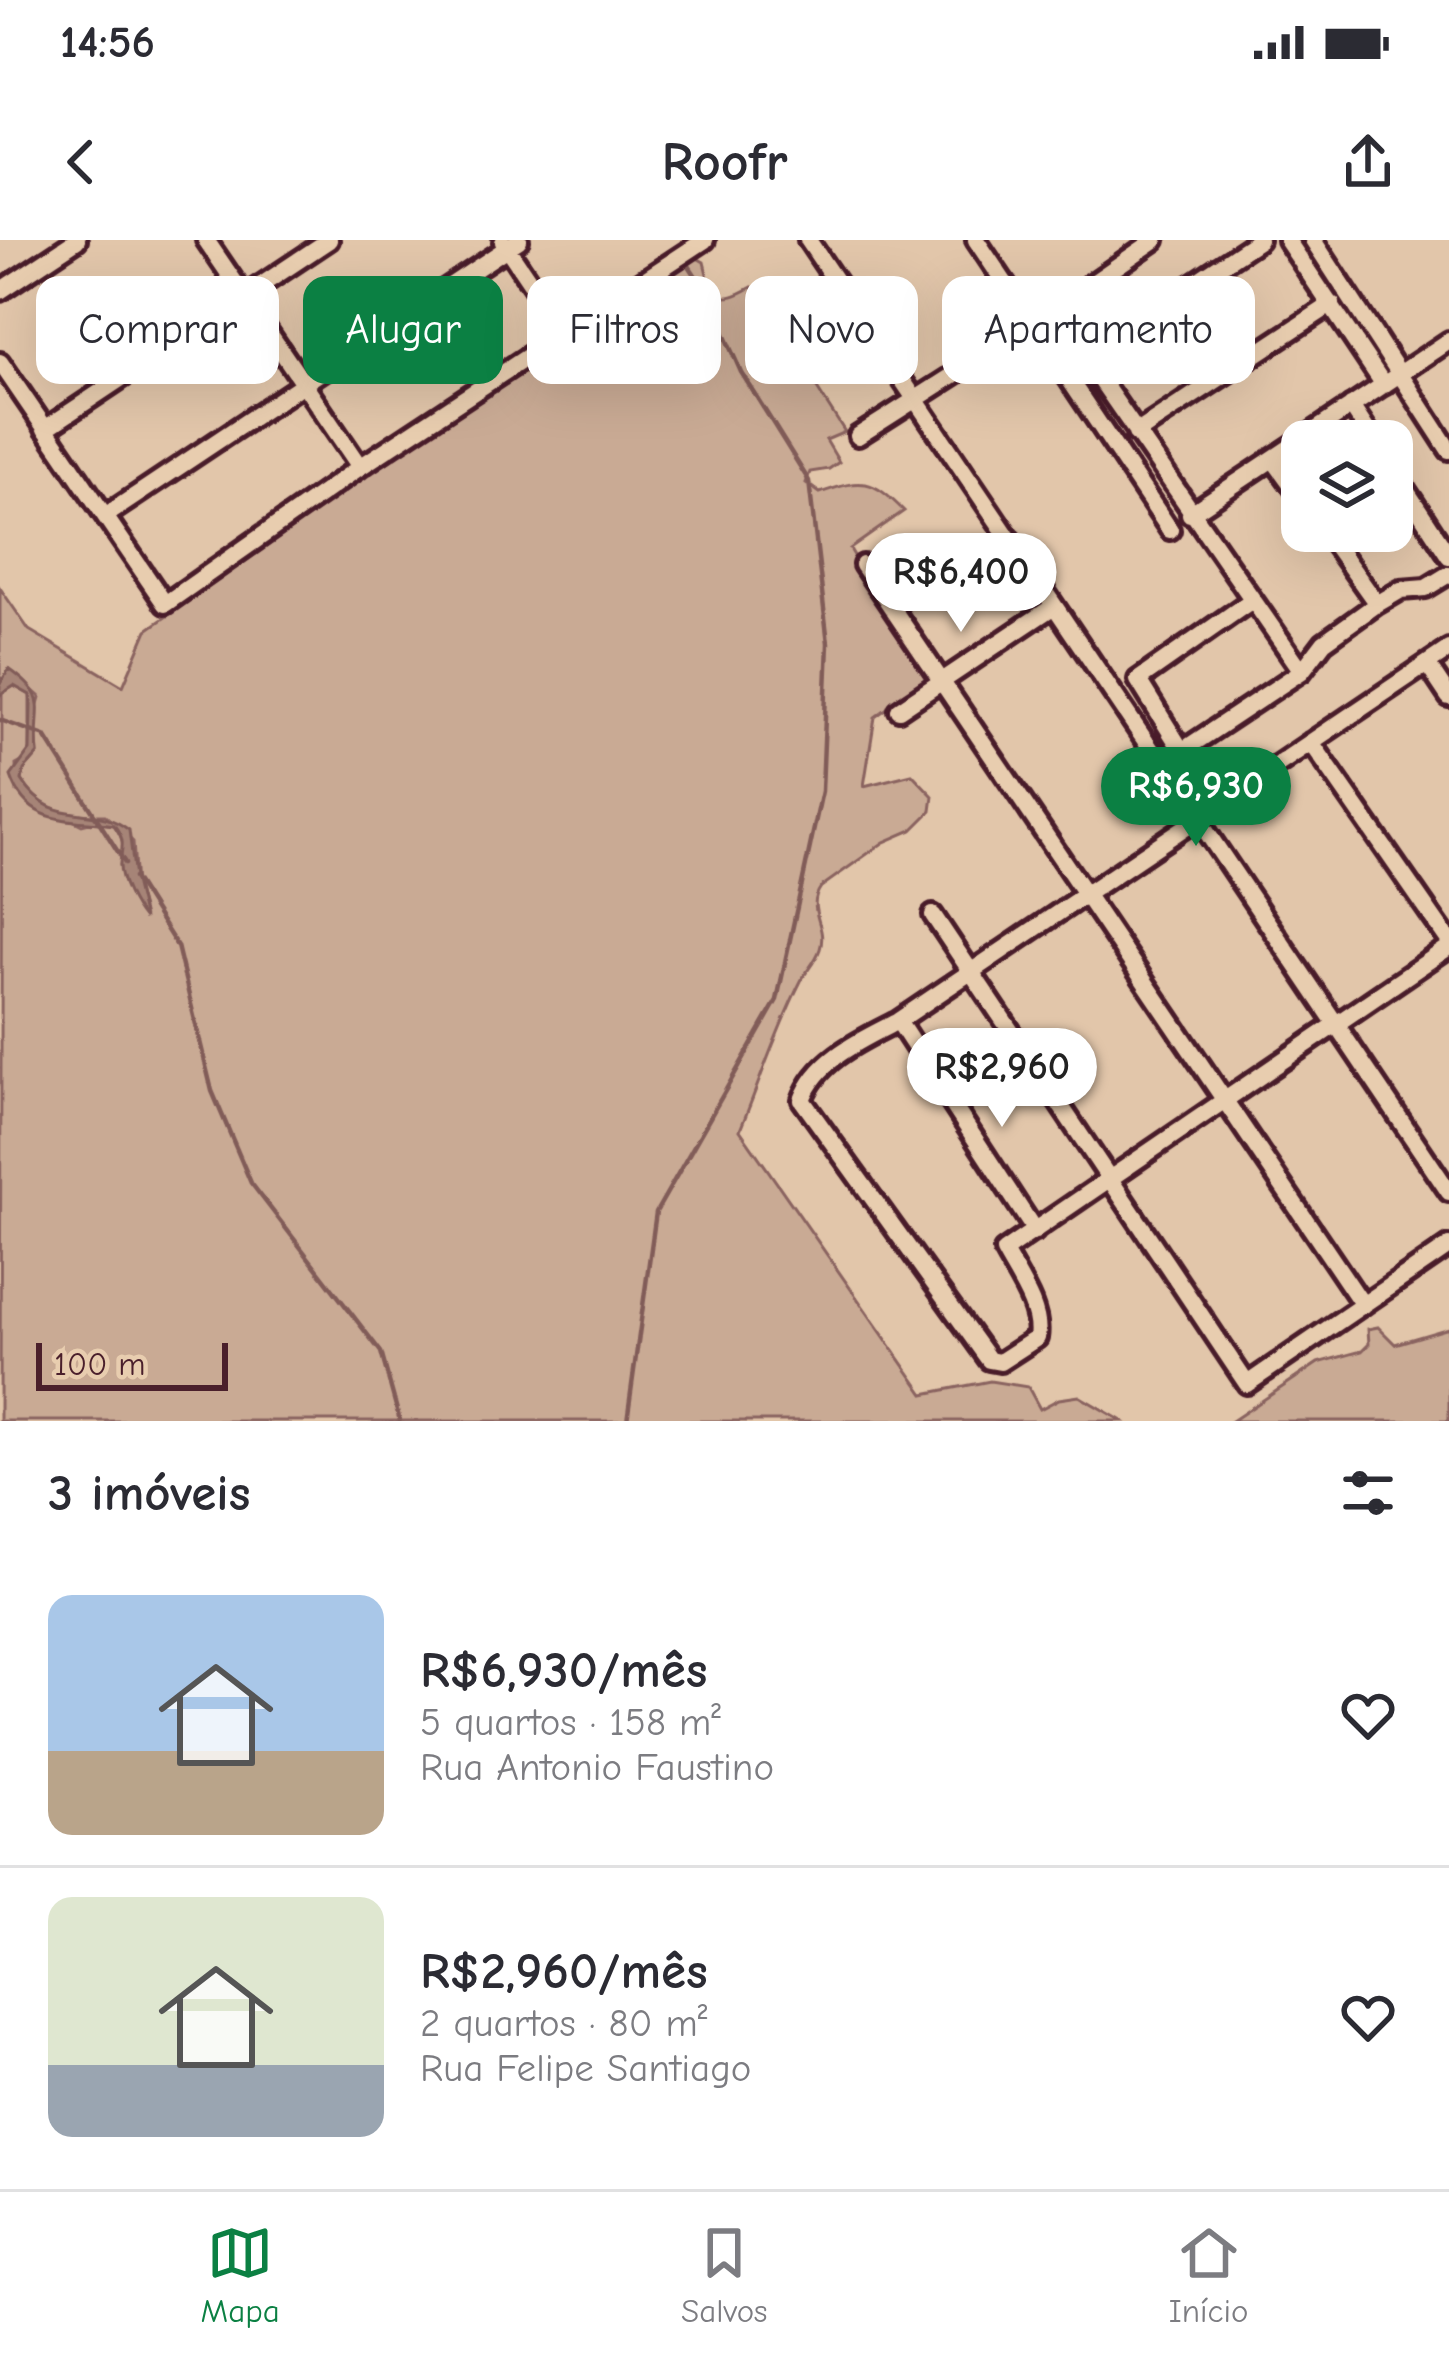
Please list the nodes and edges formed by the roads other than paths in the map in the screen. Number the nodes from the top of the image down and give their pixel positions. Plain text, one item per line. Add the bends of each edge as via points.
1 (77, 240) edge
2 (206, 240) edge
3 (328, 240) edge
4 (705, 240) edge
5 (808, 240) edge
6 (976, 240) edge
7 (1259, 240) edge
8 (1287, 240) edge
9 (1313, 240) edge
10 (1152, 241) edge
11 (509, 243) edge
12 (230, 276) edge
13 (274, 276) edge
14 (461, 276) edge
15 (529, 276) edge
16 (649, 276) edge
17 (1000, 276) edge
18 (1102, 276) edge
19 (0, 291) edge
20 (1332, 304) junction
21 (1449, 340) edge
22 (279, 348) edge
23 (527, 355) edge
24 (0, 362) edge
25 (1402, 374) junction
26 (112, 384) edge
27 (303, 384) junction
28 (942, 384) edge
29 (1072, 384) edge
30 (1384, 385) junction
31 (915, 402) junction
32 (1351, 406) junction
33 (1360, 420) edge
34 (46, 428) junction
35 (1136, 433) junction
36 (858, 436) dead end
37 (1449, 449) edge
38 (1273, 459) junction
39 (360, 467) junction
40 (1281, 470) edge
41 (1413, 501) edge
42 (1190, 514) junction
43 (105, 516) junction
44 (1170, 530) dead end
45 (1340, 552) edge
46 (1449, 556) edge
47 (863, 565) dead end
48 (1449, 574) edge
49 (1252, 600) junction
50 (1377, 604) junction
51 (1054, 606) junction
52 (1449, 649) edge
53 (1427, 664) junction
54 (1302, 671) junction
55 (939, 681) junction
56 (1449, 697) edge
57 (898, 710) dead end
58 (1311, 742) junction
59 (1197, 817) junction
60 (1086, 892) junction
61 (933, 915) dead end
62 (1449, 944) edge
63 (970, 971) junction
64 (898, 1021) junction
65 (1336, 1024) junction
66 (1226, 1101) junction
67 (1108, 1178) junction
68 (1449, 1192) edge
69 (1035, 1231) junction
70 (1449, 1246) edge
71 (1363, 1305) junction

1 - 19 street
2 - 12 street
3 - 13 street
4 - 16 street
5 - 31 street
6 - 17 street
7 - 35 street via 1093,350 1089,363
8 - 20 street
9 - 25 street
10 - 18 street
11 - 14 street
11 - 15 street
20 - 30 street
20 - 35 street
21 - 25 street
22 - 27 street
23 - 39 street
24 - 34 street
25 - 30 street
25 - 37 street
26 - 34 street
27 - 39 street
27 - 43 street
28 - 31 street
29 - 44 street
30 - 32 street
31 - 36 street
31 - 51 street
32 - 33 street
32 - 38 street
34 - 43 street
35 - 42 street
38 - 40 street
38 - 42 street
39 - 43 street via 165,604
41 - 46 street
42 - 49 street
45 - 50 street
47 - 55 street
48 - 50 street
49 - 54 street
49 - 54 street via 1138,680 1178,748 1187,751
50 - 54 street via 1324,642
51 - 55 street
51 - 59 street
52 - 53 street
53 - 56 street
53 - 58 street
55 - 57 street
55 - 60 street
58 - 59 street
58 - 62 street
59 - 60 street
59 - 65 street
60 - 63 street
60 - 66 street
61 - 63 street
62 - 65 street
63 - 64 street
63 - 67 street
64 - 69 street
64 - 69 street via 842,1050 802,1100 989,1360 1000,1362 1037,1338 1036,1314 1004,1251
65 - 66 street
65 - 68 street
66 - 67 street
66 - 71 street
67 - 69 street
67 - 71 street via 1247,1384
70 - 71 street

